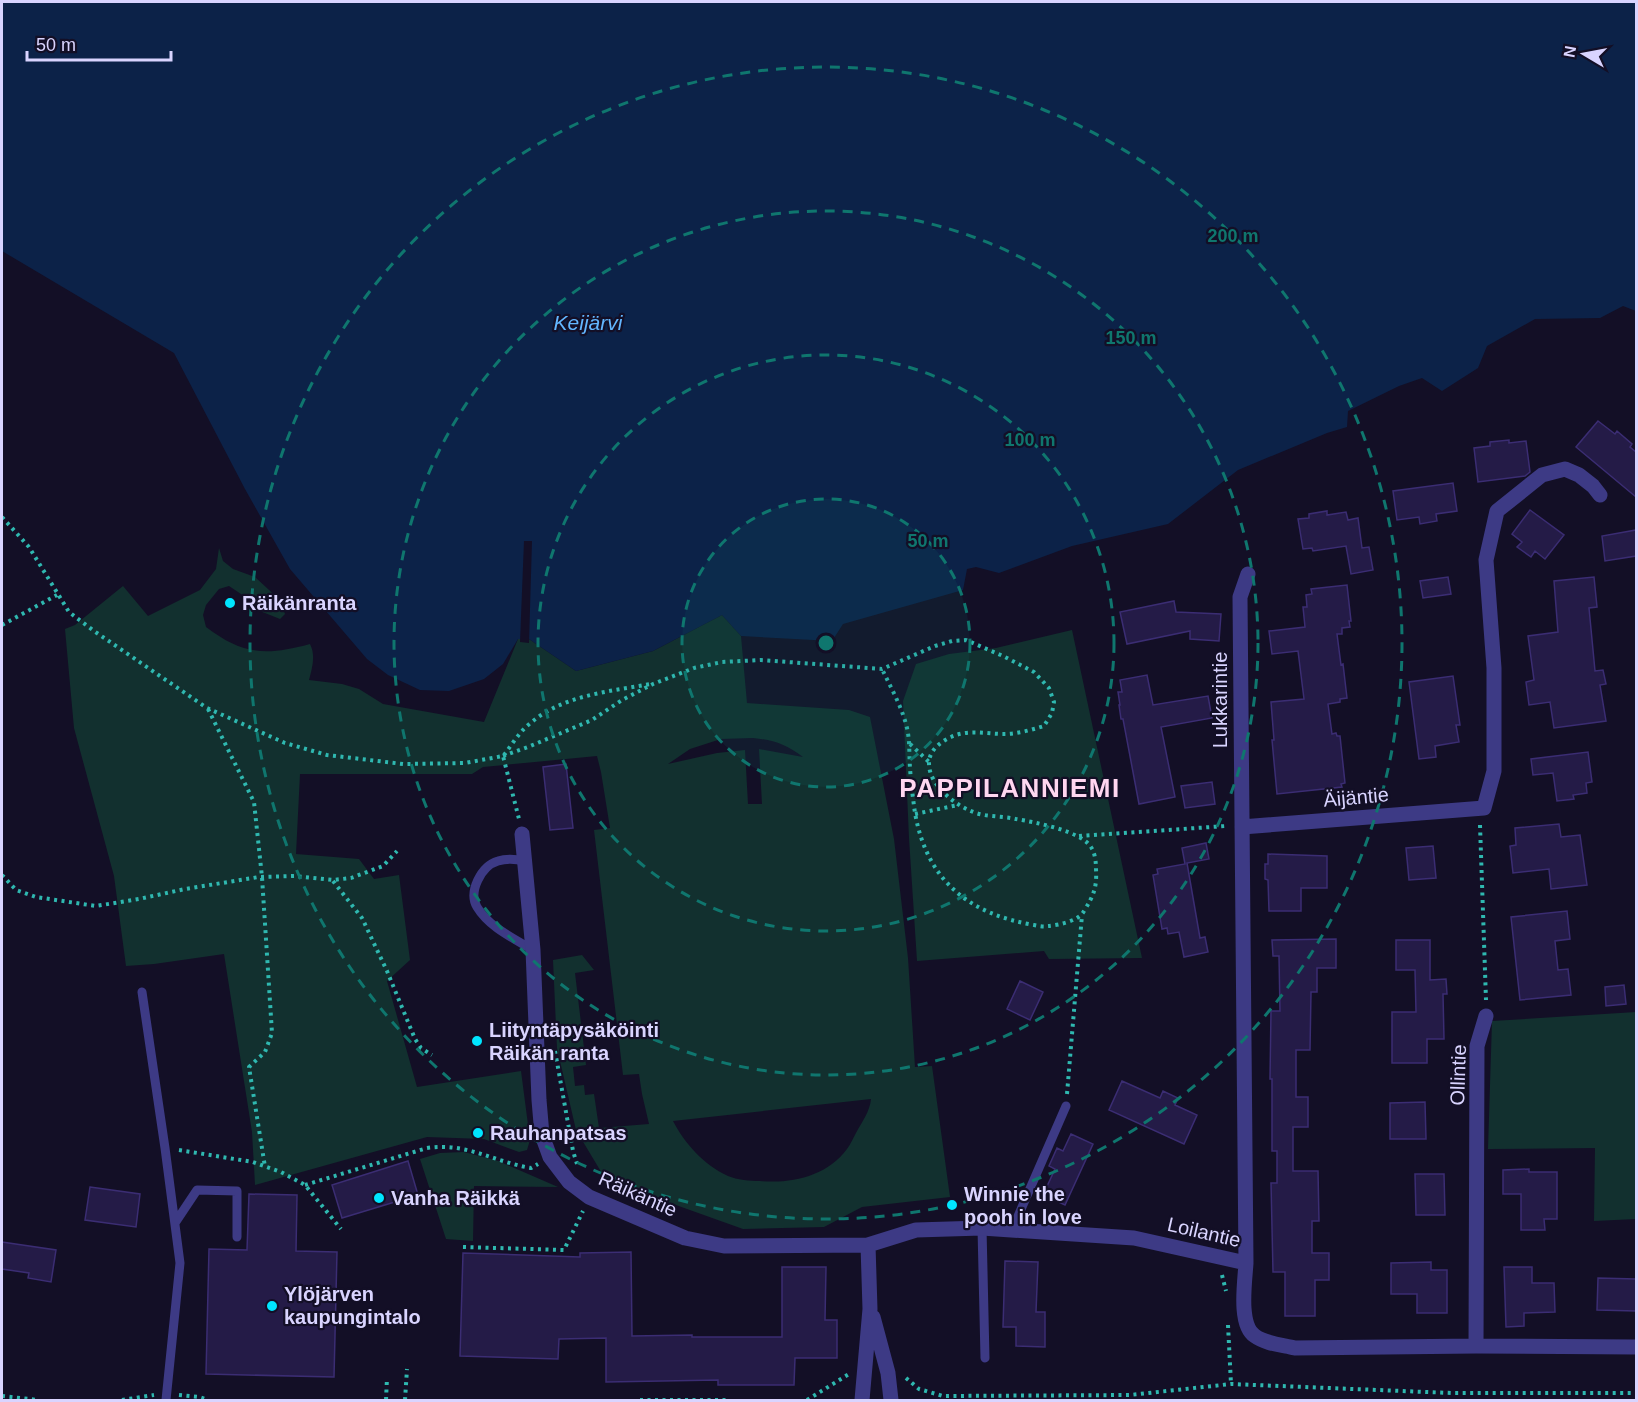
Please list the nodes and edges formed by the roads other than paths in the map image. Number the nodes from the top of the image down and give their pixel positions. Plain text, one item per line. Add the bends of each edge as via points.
1 (1600, 495) dead end
2 (1248, 574) dead end
3 (1242, 827) junction
4 (522, 834) road end
5 (525, 861) junction
6 (532, 950) junction
7 (142, 992) dead end
8 (1486, 1016) road end
9 (1066, 1106) road end
10 (175, 1223) junction
11 (982, 1228) junction
12 (1012, 1230) junction
13 (237, 1237) dead end
14 (868, 1245) junction
15 (1246, 1263) junction
16 (870, 1309) junction
17 (1476, 1346) junction
18 (1636, 1347) edge
19 (985, 1358) dead end
20 (166, 1401) edge
21 (862, 1401) edge
22 (891, 1401) edge

1 - 3 street, Äijäntie via 1593,486 1565,469 1542,475 1497,511 1485,560 1494,668 1494,771 1484,808
2 - 3 street, Lukkarintie via 1240,597
3 - 15 street
4 - 5 street, Räikäntie
5 - 6 street, Räikäntie
5 - 6 lane via 510,858 495,862 474,887 476,905 488,921
6 - 14 street, Räikäntie via 542,1135 550,1157 569,1182 590,1197 686,1238 724,1246
7 - 10 lane
8 - 17 street, Ollintie via 1477,1046
9 - 12 lane
10 - 13 lane via 197,1190 237,1191
10 - 20 lane via 180,1263
11 - 12 street, Loilantie
11 - 14 street, Loilantie via 916,1230
11 - 19 lane
12 - 15 street, Loilantie via 1134,1238
14 - 16 street
15 - 17 street, Loilantie via 1245,1321 1253,1335 1267,1341 1295,1348
16 - 21 street
16 - 22 street via 888,1373
17 - 18 street, Loilantie

